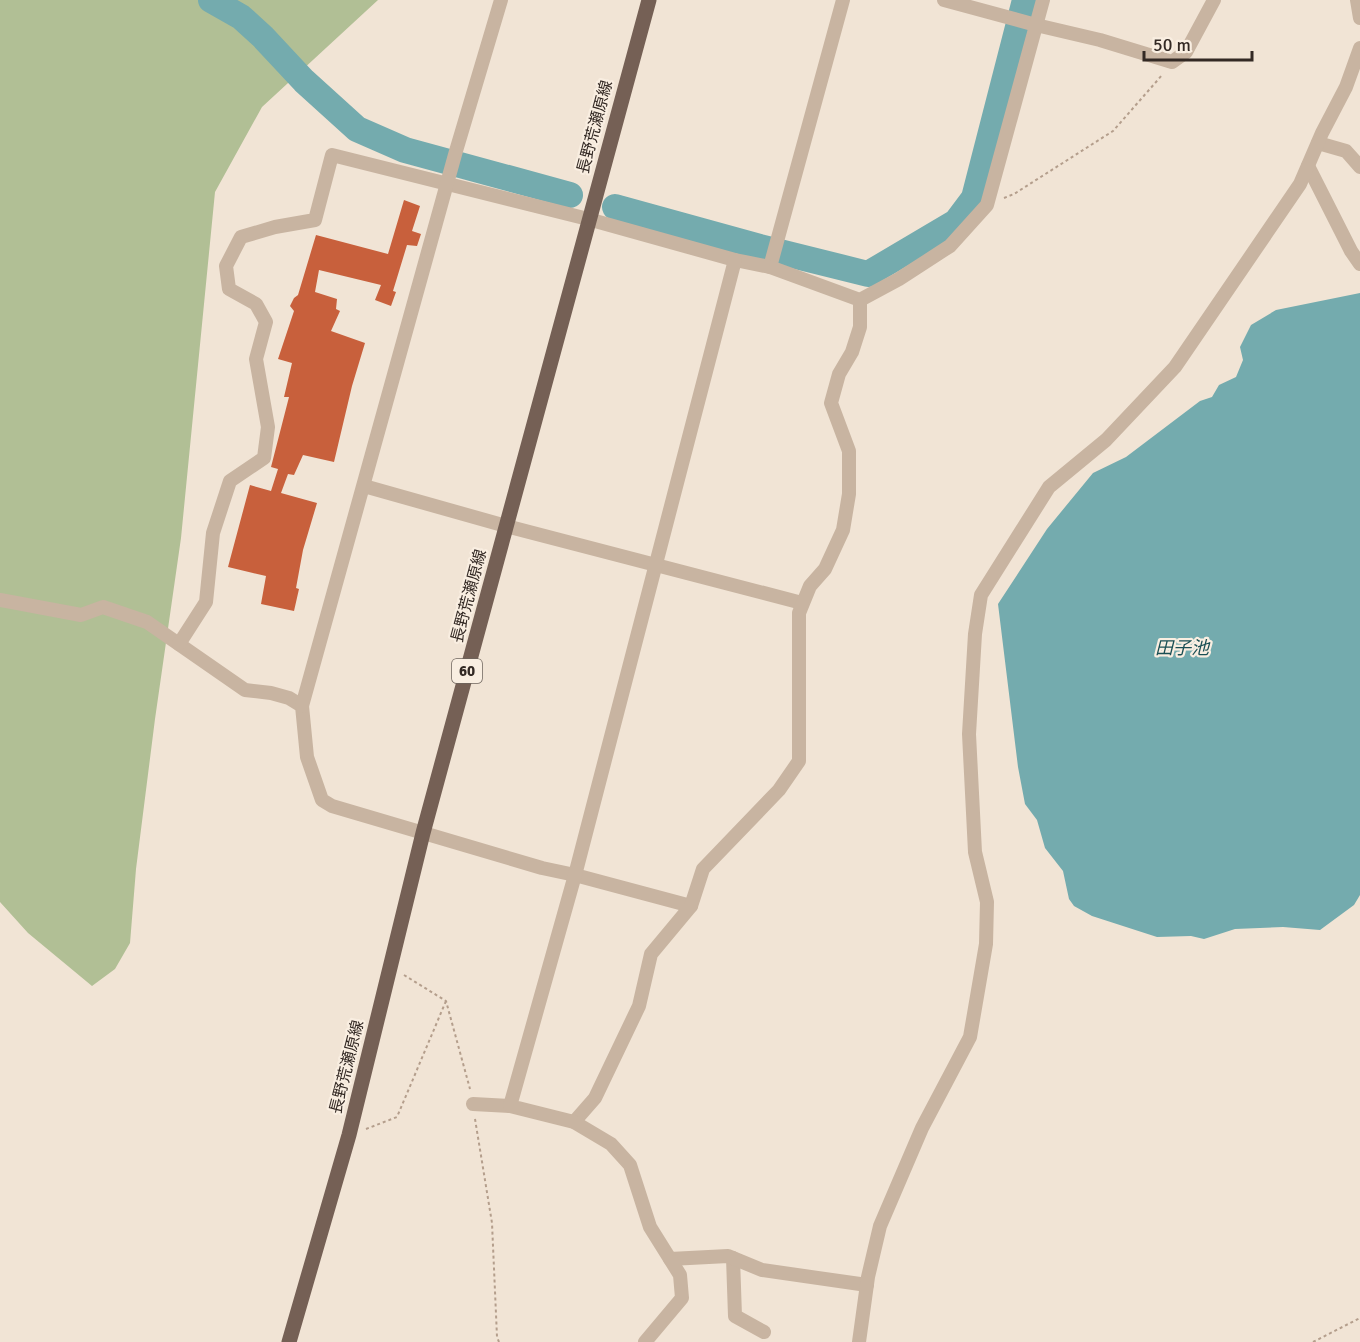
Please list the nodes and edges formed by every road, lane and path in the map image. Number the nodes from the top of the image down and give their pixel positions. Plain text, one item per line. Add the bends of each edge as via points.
1 (501, 0) edge
2 (648, 0) edge
3 (843, 0) edge
4 (944, 0) edge
5 (1043, 0) edge
6 (1214, 0) edge
7 (1357, 0) edge
8 (1360, 18) edge
9 (1032, 24) junction
10 (1360, 48) edge
11 (1175, 60) junction
12 (1357, 66) edge
13 (1318, 142) junction
14 (1308, 166) junction
15 (1360, 167) edge
16 (448, 179) junction
17 (987, 205) junction
18 (588, 219) junction
19 (735, 260) junction
20 (771, 263) junction
21 (1360, 264) edge
22 (860, 300) junction
23 (364, 486) junction
24 (506, 526) junction
25 (654, 564) junction
26 (0, 600) edge
27 (802, 603) junction
28 (179, 644) junction
29 (302, 706) junction
30 (423, 833) junction
31 (575, 875) junction
32 (691, 906) junction
33 (391, 966) junction
34 (446, 1001) junction
35 (473, 1104) junction
36 (510, 1106) junction
37 (574, 1122) junction
38 (349, 1135) junction
39 (733, 1258) junction
40 (670, 1259) junction
41 (867, 1285) junction
42 (1360, 1318) edge
43 (764, 1332) dead end
44 (289, 1342) edge
45 (499, 1342) edge
46 (645, 1342) edge
47 (859, 1342) edge
48 (1313, 1342) edge

1 - 16 street
2 - 18 main road, 長野荒瀬原線 / 60
3 - 20 street
4 - 9 street
5 - 9 street
6 - 11 street via 1186,52
7 - 8 street
9 - 11 street
9 - 17 street
10 - 12 street
11 - 17 path via 1113,131 1014,194
12 - 13 street
13 - 14 street
13 - 15 street via 1346,151
14 - 21 street
14 - 41 street via 1300,184 1175,367 1106,441 1049,487 981,595 969,734 975,852 987,902 986,944 970,1037 922,1128 880,1226
16 - 18 street
16 - 23 street
16 - 28 street via 332,155 315,220 241,237 226,266 229,289 256,304 266,322 256,359 268,426 264,458 231,481 213,533 206,602
17 - 22 street via 950,246
18 - 19 street
18 - 24 main road, 長野荒瀬原線 / 60
19 - 20 street
19 - 25 street
20 - 22 street
22 - 27 street via 860,327 839,374 831,404 849,451 849,494 843,530 825,569
23 - 24 street
23 - 29 street
24 - 25 street
24 - 30 main road, 長野荒瀬原線 / 60
25 - 27 street
25 - 31 street
26 - 28 street via 81,615 103,607 147,622
27 - 32 street via 799,761 779,790 703,869
28 - 29 street via 245,690 289,698
29 - 30 street via 308,757 322,800
30 - 31 street
30 - 33 main road, 長野荒瀬原線 / 60
31 - 32 street
31 - 36 street
32 - 37 street via 651,954 639,1006 595,1098
33 - 34 path
33 - 38 main road, 長野荒瀬原線 / 60
34 - 35 path
34 - 38 path via 397,1117
35 - 36 street
35 - 45 path via 492,1223
36 - 37 street
37 - 40 street via 611,1144 630,1165 650,1227
38 - 44 main road, 長野荒瀬原線 / 60
39 - 40 street
39 - 41 street via 762,1270
39 - 43 street via 735,1316
40 - 46 street via 680,1275 682,1298
41 - 47 street
42 - 48 path

